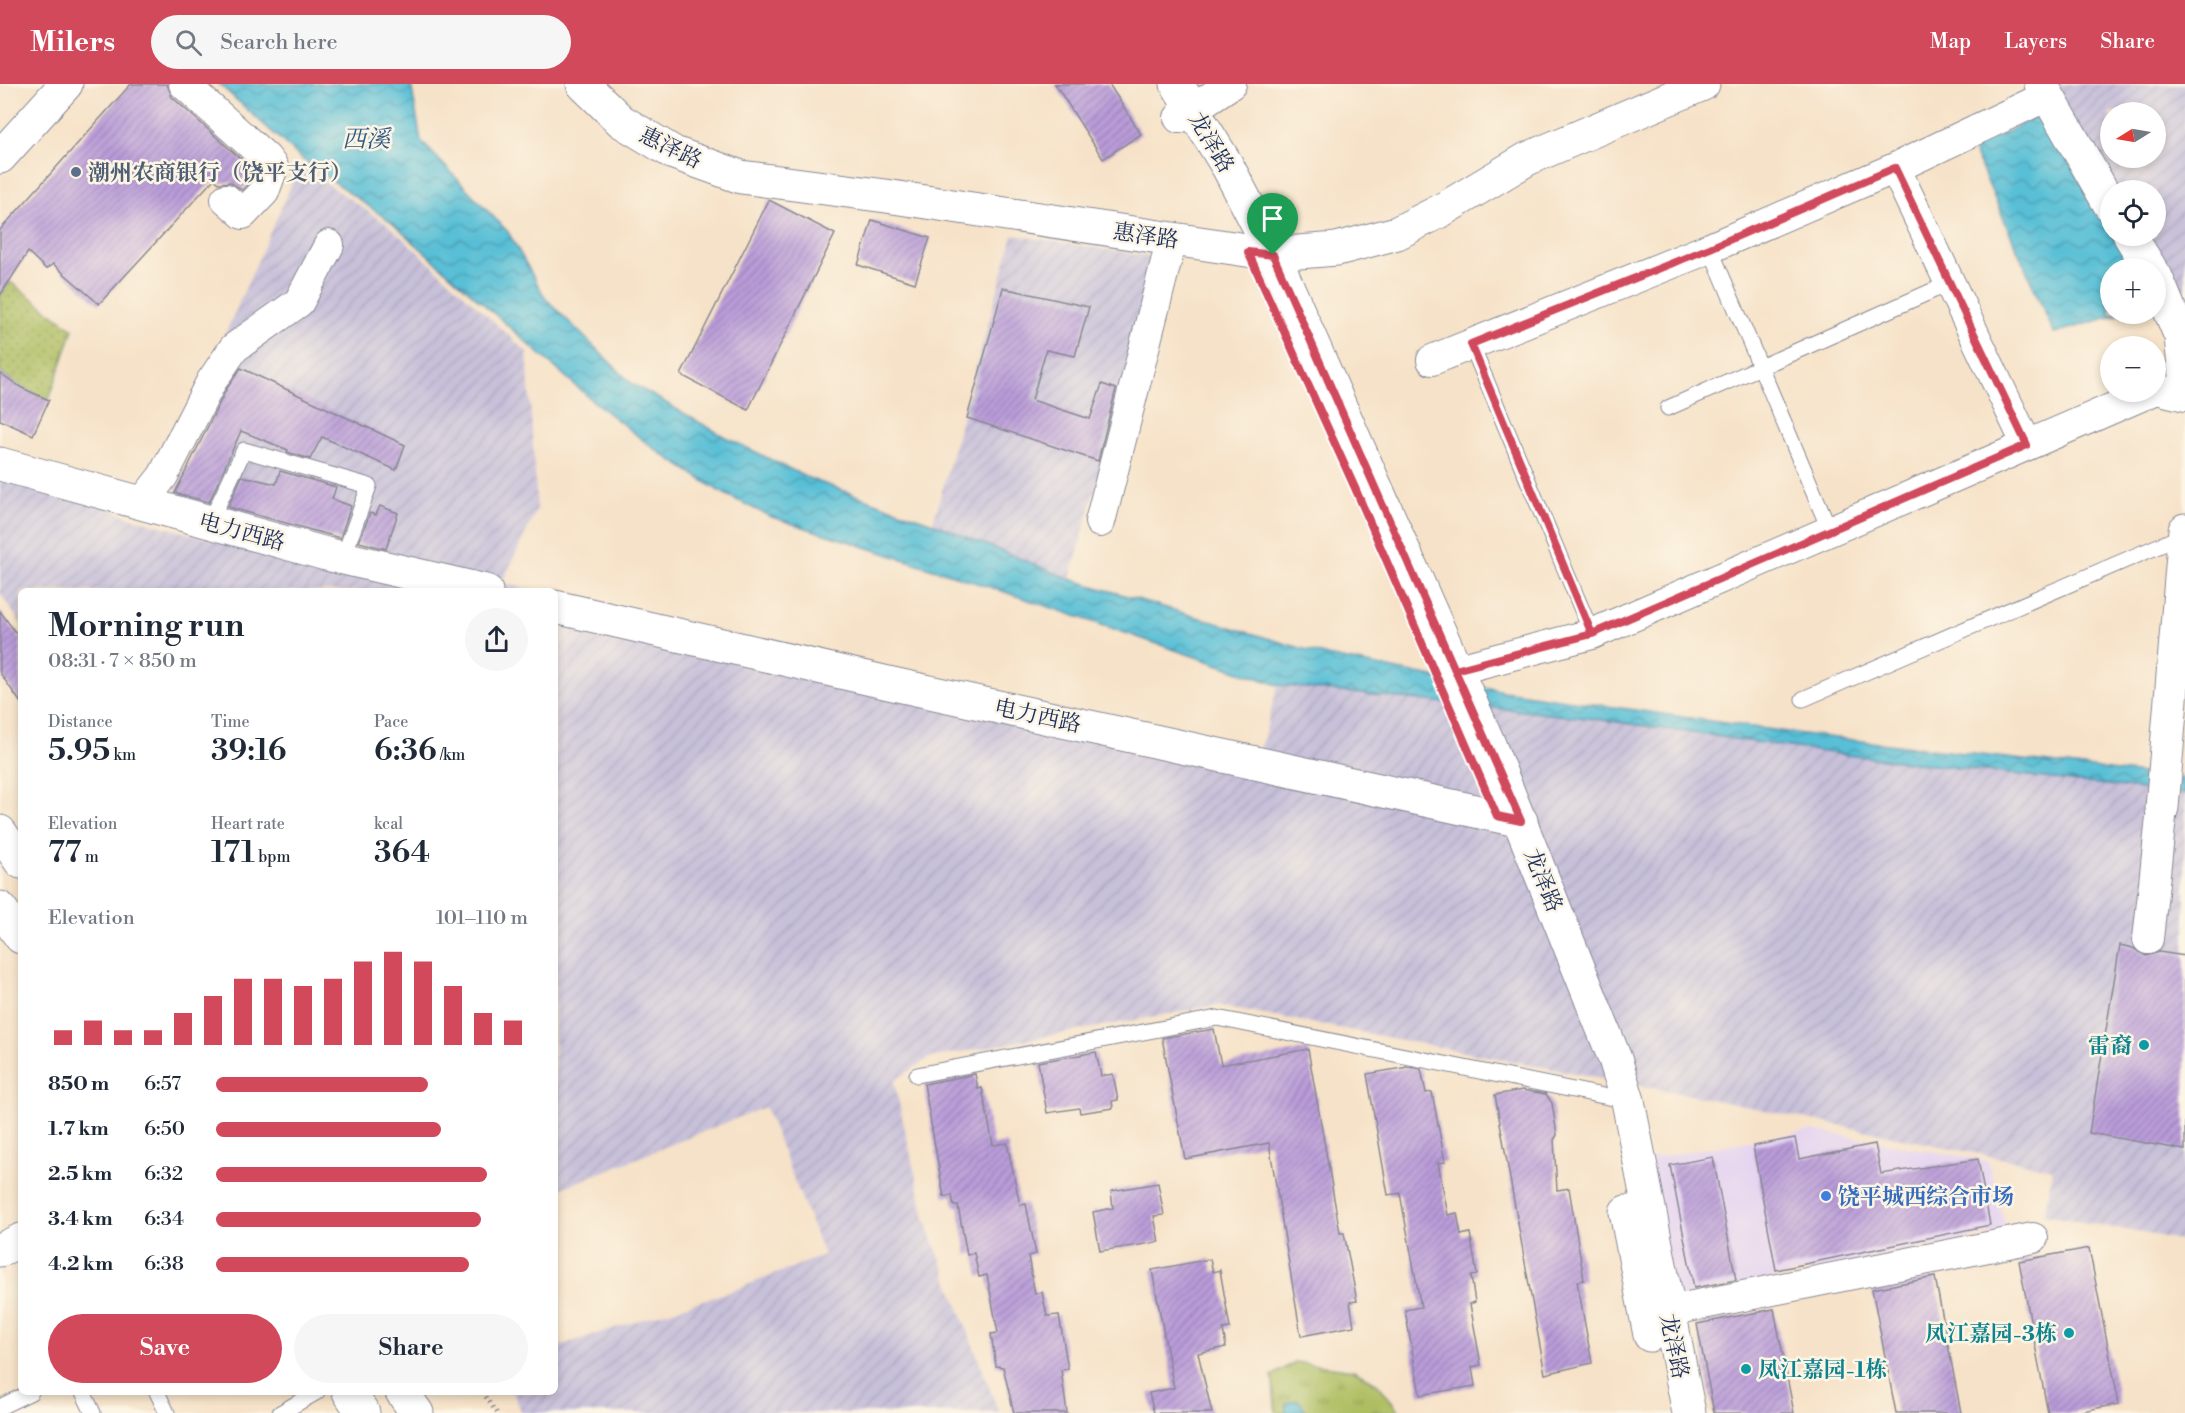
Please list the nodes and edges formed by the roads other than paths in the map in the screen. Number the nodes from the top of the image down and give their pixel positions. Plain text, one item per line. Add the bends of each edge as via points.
1 (66, 84) edge
2 (184, 84) edge
3 (583, 84) edge
4 (1158, 84) edge
5 (1231, 84) edge
6 (1687, 87) edge
7 (2044, 90) edge
8 (1183, 104) edge
9 (0, 157) edge
10 (1895, 168) junction
11 (2100, 188) edge
12 (225, 200) dead end
13 (1172, 238) junction
14 (329, 245) dead end
15 (1710, 248) junction
16 (1260, 253) junction
17 (1950, 283) junction
18 (2166, 300) edge
19 (1471, 344) junction
20 (1431, 360) dead end
21 (2185, 376) edge
22 (2166, 391) edge
23 (2185, 396) edge
24 (2127, 402) edge
25 (1668, 408) dead end
26 (2027, 445) junction
27 (0, 464) edge
28 (142, 503) junction
29 (210, 522) junction
30 (1100, 522) dead end
31 (2185, 530) edge
32 (1830, 531) junction
33 (2184, 535) edge
34 (343, 558) junction
35 (473, 588) edge
36 (558, 608) edge
37 (1592, 634) junction
38 (1455, 670) junction
39 (1803, 699) dead end
40 (2162, 808) joint
41 (1509, 818) junction
42 (0, 832) edge
43 (18, 858) edge
44 (0, 908) edge
45 (18, 933) edge
46 (2148, 939) dead end
47 (917, 1075) dead end
48 (1616, 1098) junction
49 (2033, 1238) dead end
50 (18, 1241) edge
51 (0, 1250) edge
52 (1668, 1311) junction
53 (27, 1395) edge
54 (84, 1395) edge
55 (158, 1395) edge
56 (312, 1395) edge
57 (351, 1395) edge
58 (404, 1395) edge
59 (10, 1407) edge
60 (93, 1413) edge
61 (166, 1413) edge
62 (280, 1413) edge
63 (363, 1413) edge
64 (417, 1413) edge
65 (1666, 1413) edge
66 (1689, 1413) edge

1 - 9 street
2 - 12 street via 273,167 264,192 243,214
3 - 13 street, 惠泽路 via 621,121 674,153 741,177
4 - 8 street, 龙泽路
5 - 8 street
6 - 16 street, 惠泽路 via 1527,159 1397,233 1337,249
7 - 10 street
7 - 11 street
8 - 16 street, 龙泽路 via 1228,167
10 - 15 street
10 - 17 street
13 - 16 street, 惠泽路
13 - 30 street
14 - 28 street via 299,302 234,348 211,382 163,476
15 - 19 street
15 - 32 lane
16 - 38 street, 龙泽路
16 - 41 street, 龙泽路 via 1355,488
17 - 25 lane
17 - 26 street
18 - 21 street via 2181,337
19 - 20 street
19 - 37 lane
22 - 23 street
24 - 26 street
26 - 32 street
27 - 28 street, 电力西路
28 - 29 street, 电力西路
29 - 34 street, 电力西路
29 - 34 lane via 244,450 369,486
31 - 33 street
32 - 37 street
33 - 39 lane
33 - 40 street
34 - 35 street, 电力西路
36 - 41 street, 电力西路
37 - 38 street
38 - 41 street, 龙泽路
40 - 46 street
41 - 48 street, 龙泽路 via 1583,1033
42 - 43 street
44 - 45 street
47 - 48 lane via 1217,1018
48 - 52 street, 龙泽路
48 - 65 street, 龙泽路
49 - 52 street
50 - 51 street
52 - 66 street, 龙泽路
53 - 59 lane
54 - 60 lane
55 - 61 lane
56 - 62 lane
57 - 63 street
58 - 64 street

